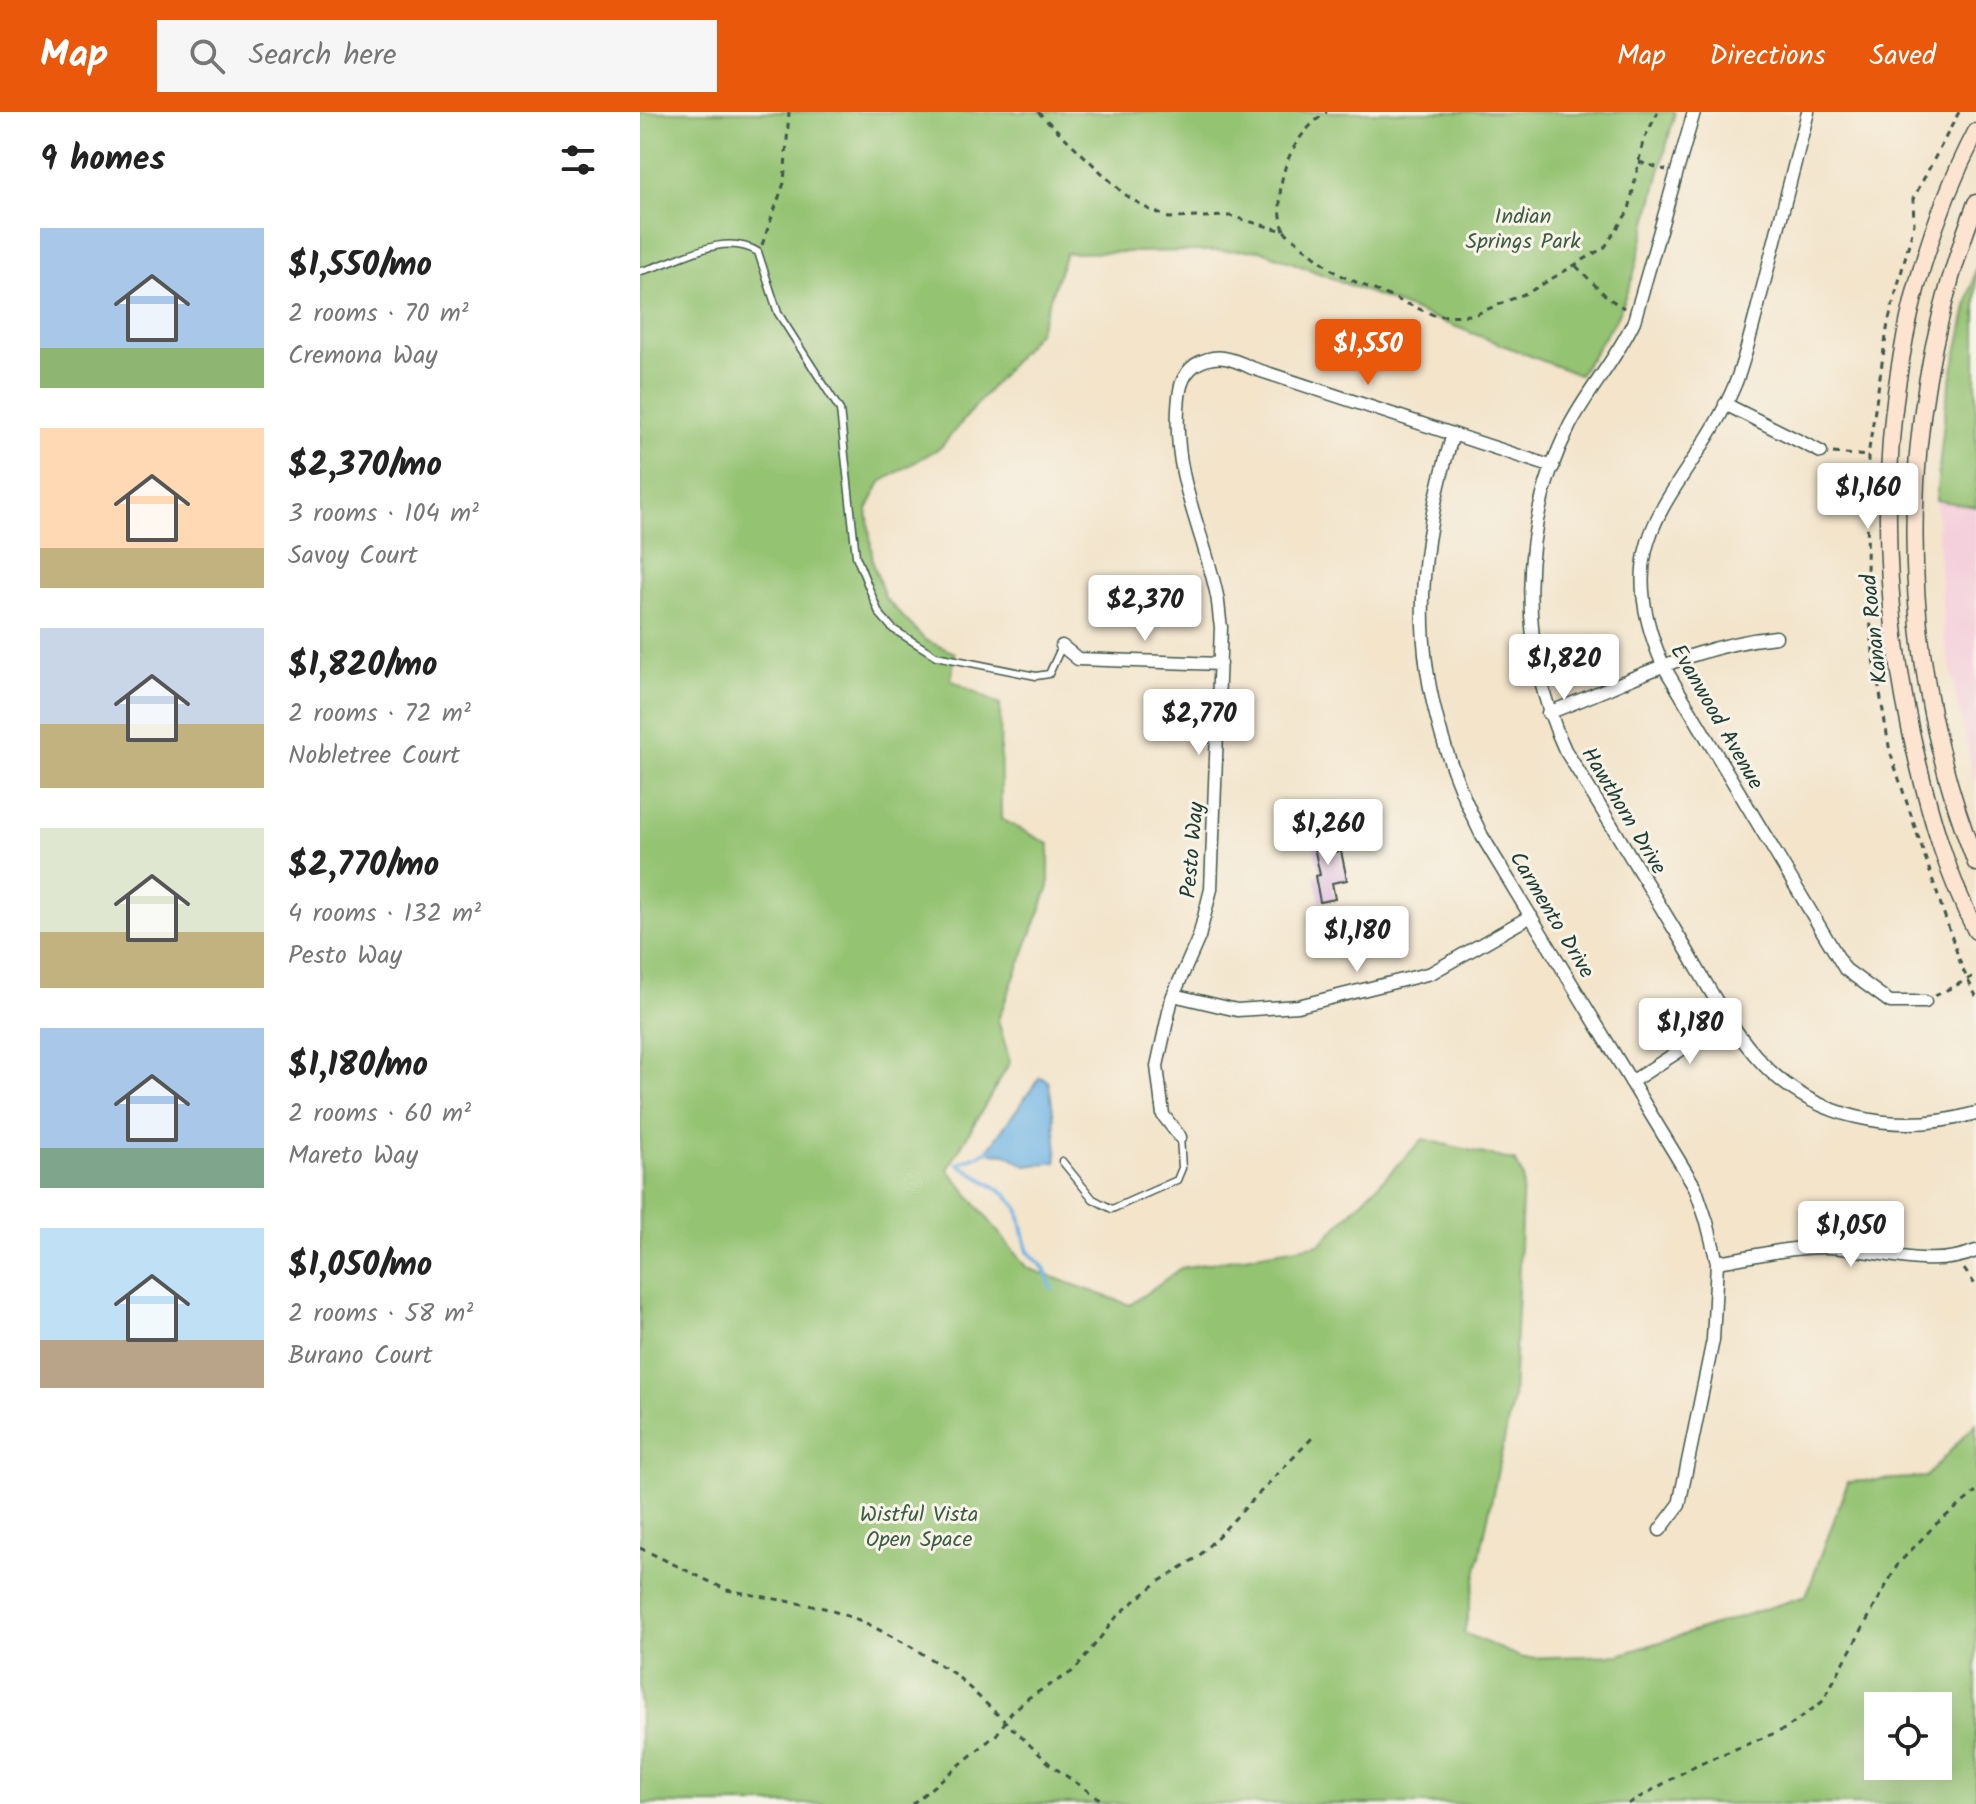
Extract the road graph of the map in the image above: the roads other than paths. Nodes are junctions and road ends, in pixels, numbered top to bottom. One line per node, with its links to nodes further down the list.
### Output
1 (1694, 112): 9 (street, Hawthorn Drive)
2 (1808, 112): 6 (street, Evanwood Avenue)
3 (1974, 140): 17 (main road, Kanan Road)
4 (1976, 203): 15 (main road, Kanan Road)
5 (640, 271): 11 (lane)
6 (1725, 404): 8 (street); 13 (street, Evanwood Avenue)
7 (1453, 434): 9 (street); 12 (street, Pesto Way); 16 (street, Carmento Drive)
8 (1821, 452)
9 (1553, 467): 14 (street, Hawthorn Drive)
10 (1776, 637): 13 (street)
11 (1062, 646): 12 (street)
12 (1220, 664): 18 (street, Pesto Way)
13 (1663, 665): 14 (street); 19 (street, Evanwood Avenue)
14 (1548, 713): 20 (street, Hawthorn Drive)
15 (1976, 863)
16 (1531, 916): 18 (street); 21 (street, Carmento Drive)
17 (1976, 931)
18 (1173, 995): 23 (street, Pesto Way)
19 (1925, 1002)
20 (1729, 1019): 21 (street); 22 (street, Hawthorn Drive)
21 (1631, 1082): 26 (street, Carmento Drive)
22 (1976, 1113)
23 (1180, 1137): 24 (lane)
24 (1062, 1161)
25 (1976, 1251): 26 (street)
26 (1717, 1262): 27 (street, Carmento Drive)
27 (1660, 1530)

